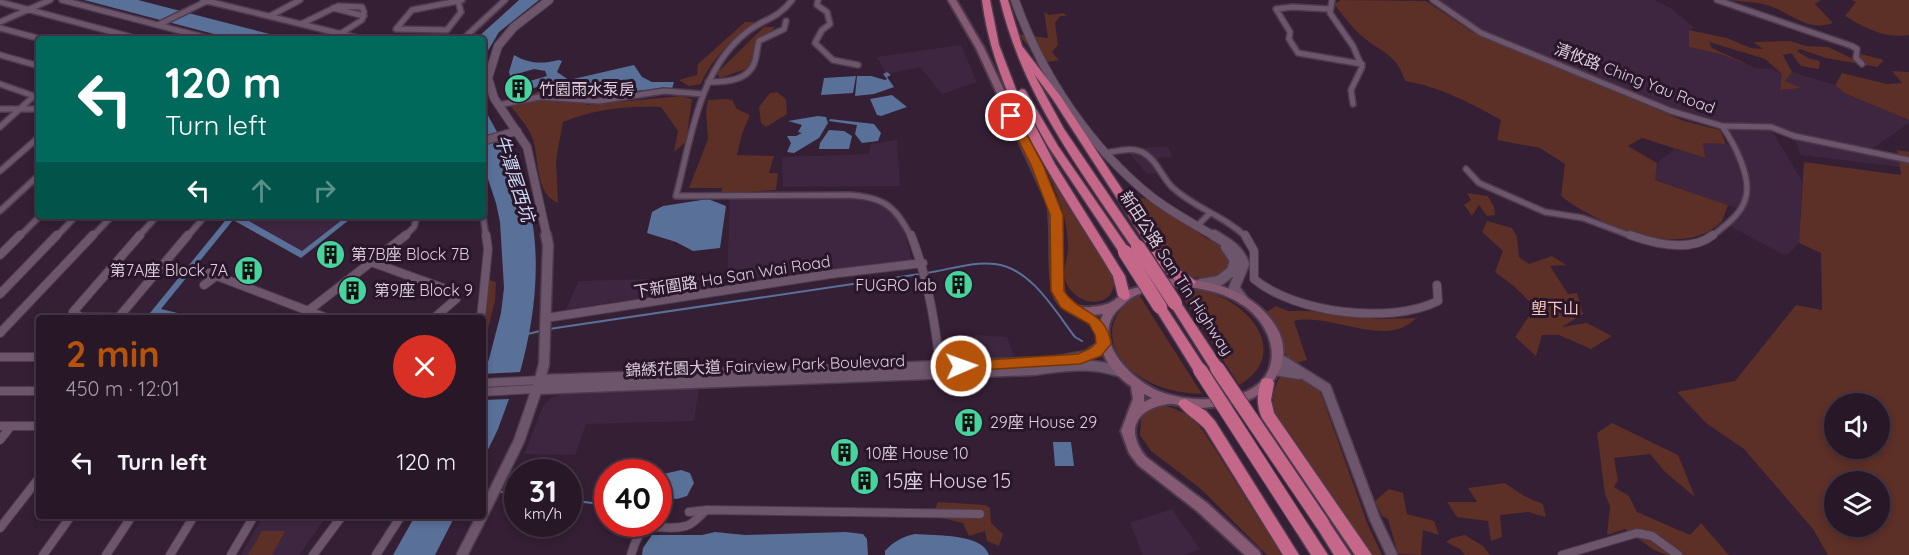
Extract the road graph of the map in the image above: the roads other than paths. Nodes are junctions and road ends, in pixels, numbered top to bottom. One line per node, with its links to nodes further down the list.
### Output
1 (50, 0): 21 (street)
2 (62, 0): 27 (street)
3 (206, 0): 22 (street); 27 (street)
4 (300, 0): 22 (street)
5 (459, 0): 29 (street); 29 (street)
6 (505, 0): 35 (street)
7 (549, 0): 47 (street)
8 (792, 0): 43 (street)
9 (818, 0): 42 (street)
10 (952, 0): 83 (main road)
11 (986, 0): 79 (highway)
12 (992, 0): 133 (highway, 新田公路 San Tin Highway, bridge)
13 (1004, 0): 37 (highway, 新田公路 San Tin Highway)
14 (1015, 0): 56 (street)
15 (1332, 0): 20 (street)
16 (1433, 0): 51 (street, 清攸路 Ching Yau Road)
17 (1717, 0): 40 (street)
18 (0, 2): 21 (street)
19 (330, 8): 23 (street); 23 (street); 26 (street)
20 (1329, 9): 39 (street); 39 (street)
21 (28, 10): 25 (street); 31 (street)
22 (270, 16): 26 (street)
23 (364, 16): 30 (street)
24 (786, 21): 43 (street)
25 (0, 22)
26 (301, 24): 30 (street)
27 (158, 25): 32 (street)
28 (0, 28): 36 (street)
29 (409, 31): 34 (street)
30 (340, 33): 33 (street)
31 (127, 36)
32 (200, 36)
33 (351, 36)
34 (404, 36)
35 (466, 36)
36 (36, 38)
37 (1019, 48): 75 (highway); 134 (highway, 新田公路 San Tin Highway, bridge)
38 (0, 55): 41 (street)
39 (1362, 64): 46 (street)
40 (1862, 64)
41 (36, 65)
42 (858, 65)
43 (708, 82): 45 (street)
44 (0, 84): 49 (street)
45 (703, 94): 47 (street); 74 (street)
46 (1353, 104)
47 (498, 105): 53 (street)
48 (0, 109): 49 (street)
49 (21, 110): 50 (street); 52 (street)
50 (36, 110)
51 (1722, 126): 57 (street, 清攸路 Ching Yau Road); 58 (street)
52 (0, 127)
53 (517, 131): 55 (street); 89 (street)
54 (36, 140): 59 (street)
55 (486, 140)
56 (1105, 153): 62 (street); 70 (street)
57 (1909, 160)
58 (1466, 169)
59 (0, 171)
60 (36, 178): 61 (street)
61 (0, 211)
62 (1210, 213): 70 (street); 77 (street)
63 (37, 219): 72 (street)
64 (73, 219): 78 (street)
65 (109, 219): 90 (street)
66 (154, 219): 84 (street)
67 (202, 219): 85 (street)
68 (416, 219): 73 (street)
69 (483, 219): 88 (street)
70 (1197, 226): 71 (street)
71 (1210, 234): 75 (street); 80 (street)
72 (0, 255)
73 (370, 262): 82 (street); 87 (street)
74 (923, 266): 89 (street, 下新圍路 Ha San Wai Road); 94 (street)
75 (1196, 283): 79 (main road); 80 (main road)
76 (204, 285): 82 (street)
77 (1437, 285)
78 (0, 294)
79 (1124, 296): 81 (main road)
80 (1243, 300): 95 (main road)
81 (1111, 309): 83 (main road); 91 (main road)
82 (308, 311): 86 (street)
83 (1080, 312): 91 (main road)
84 (78, 315)
85 (121, 315)
86 (319, 315)
87 (437, 315)
88 (481, 315)
89 (546, 318): 98 (street)
90 (0, 333)
91 (1103, 339): 94 (street, 錦綉花園大道 Fairview Park Boulevard); 96 (main road)
92 (0, 357): 93 (street)
93 (36, 357)
94 (940, 370): 96 (street, 錦綉花園大道 Fairview Park Boulevard); 98 (street, 錦綉花園大道 Fairview Park Boulevard)
95 (1273, 370): 104 (main road); 135 (highway); 136 (street)
96 (1118, 371): 99 (main road)
97 (486, 383): 98 (street, 錦綉花園大道 Fairview Park Boulevard)
98 (539, 385): 102 (street, 錦綉花園大道 Fairview Park Boulevard); 111 (street)
99 (1137, 386): 103 (main road); 105 (main road)
100 (0, 391): 101 (street)
101 (36, 391)
102 (486, 392)
103 (1168, 400): 104 (main road); 105 (main road)
104 (1185, 404): 132 (highway)
105 (1135, 414): 131 (main road)
106 (0, 426): 107 (street)
107 (11, 426): 108 (street); 109 (street)
108 (36, 426)
109 (0, 440)
110 (36, 482): 122 (street)
111 (486, 509)
112 (707, 510): 113 (street); 114 (street); 130 (street)
113 (689, 512)
114 (980, 514)
115 (69, 519): 123 (street)
116 (130, 519): 124 (street)
117 (192, 519): 125 (street)
118 (252, 519): 126 (street)
119 (340, 519): 127 (street)
120 (399, 519): 128 (street)
121 (481, 519): 129 (street)
122 (0, 528)
123 (42, 555)
124 (106, 555)
125 (170, 555)
126 (231, 555)
127 (313, 555)
128 (376, 555)
129 (462, 555)
130 (631, 555)
131 (1254, 555)
132 (1291, 555)
133 (1320, 555)
134 (1343, 555)
135 (1364, 555)
136 (1392, 555)
137 (1562, 555): 138 (street)
138 (1678, 555)

